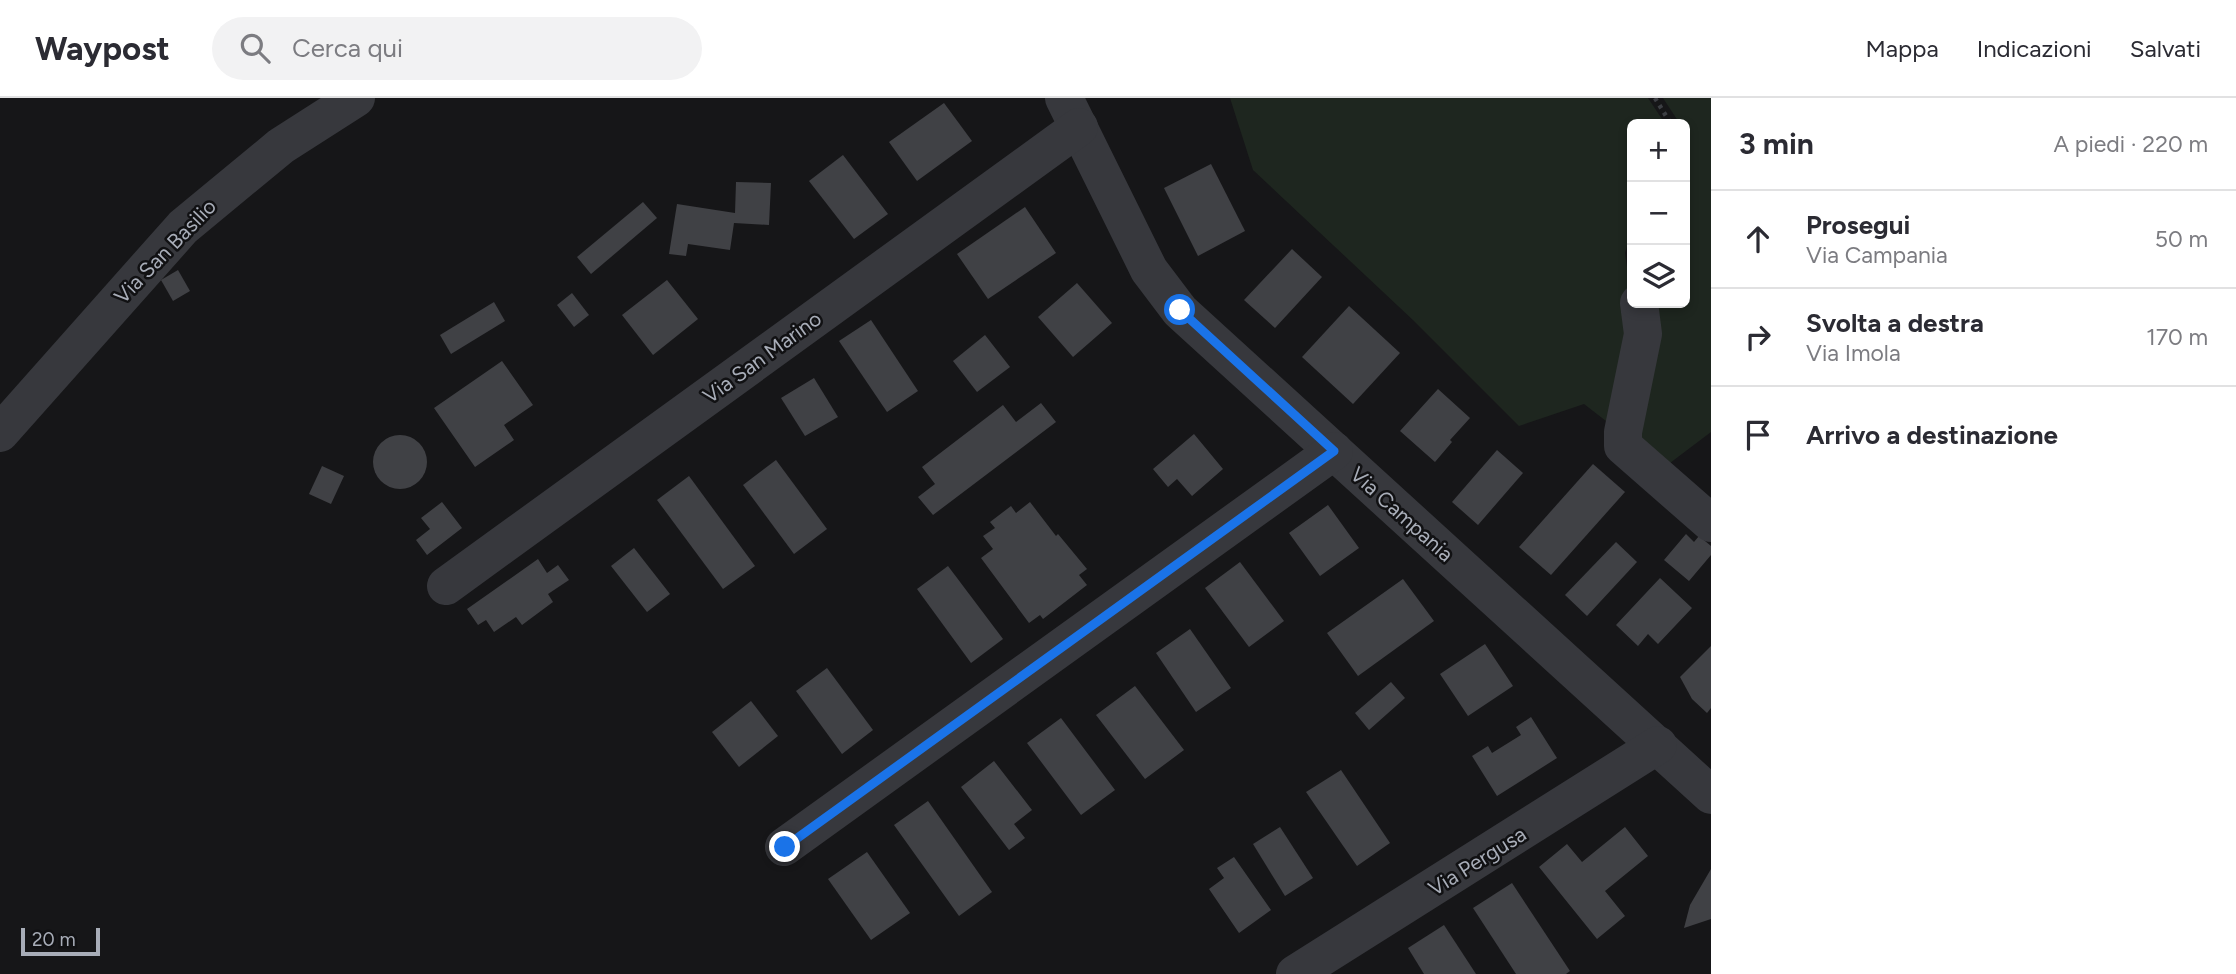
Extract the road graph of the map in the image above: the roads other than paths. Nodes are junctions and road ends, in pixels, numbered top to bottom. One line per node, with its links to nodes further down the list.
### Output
1 (356, 98): 4 (street, Via San Basilio)
2 (1072, 112): 5 (street, Via Campania); 7 (street, Via San Marino)
3 (1640, 308): 6 (street)
4 (0, 433)
5 (1334, 451): 8 (street, Via Campania); 10 (street)
6 (1711, 523)
7 (446, 586)
8 (1658, 746): 9 (street, Via Campania); 11 (street, Via Pergusa)
9 (1711, 795)
10 (785, 847)
11 (1295, 974)

